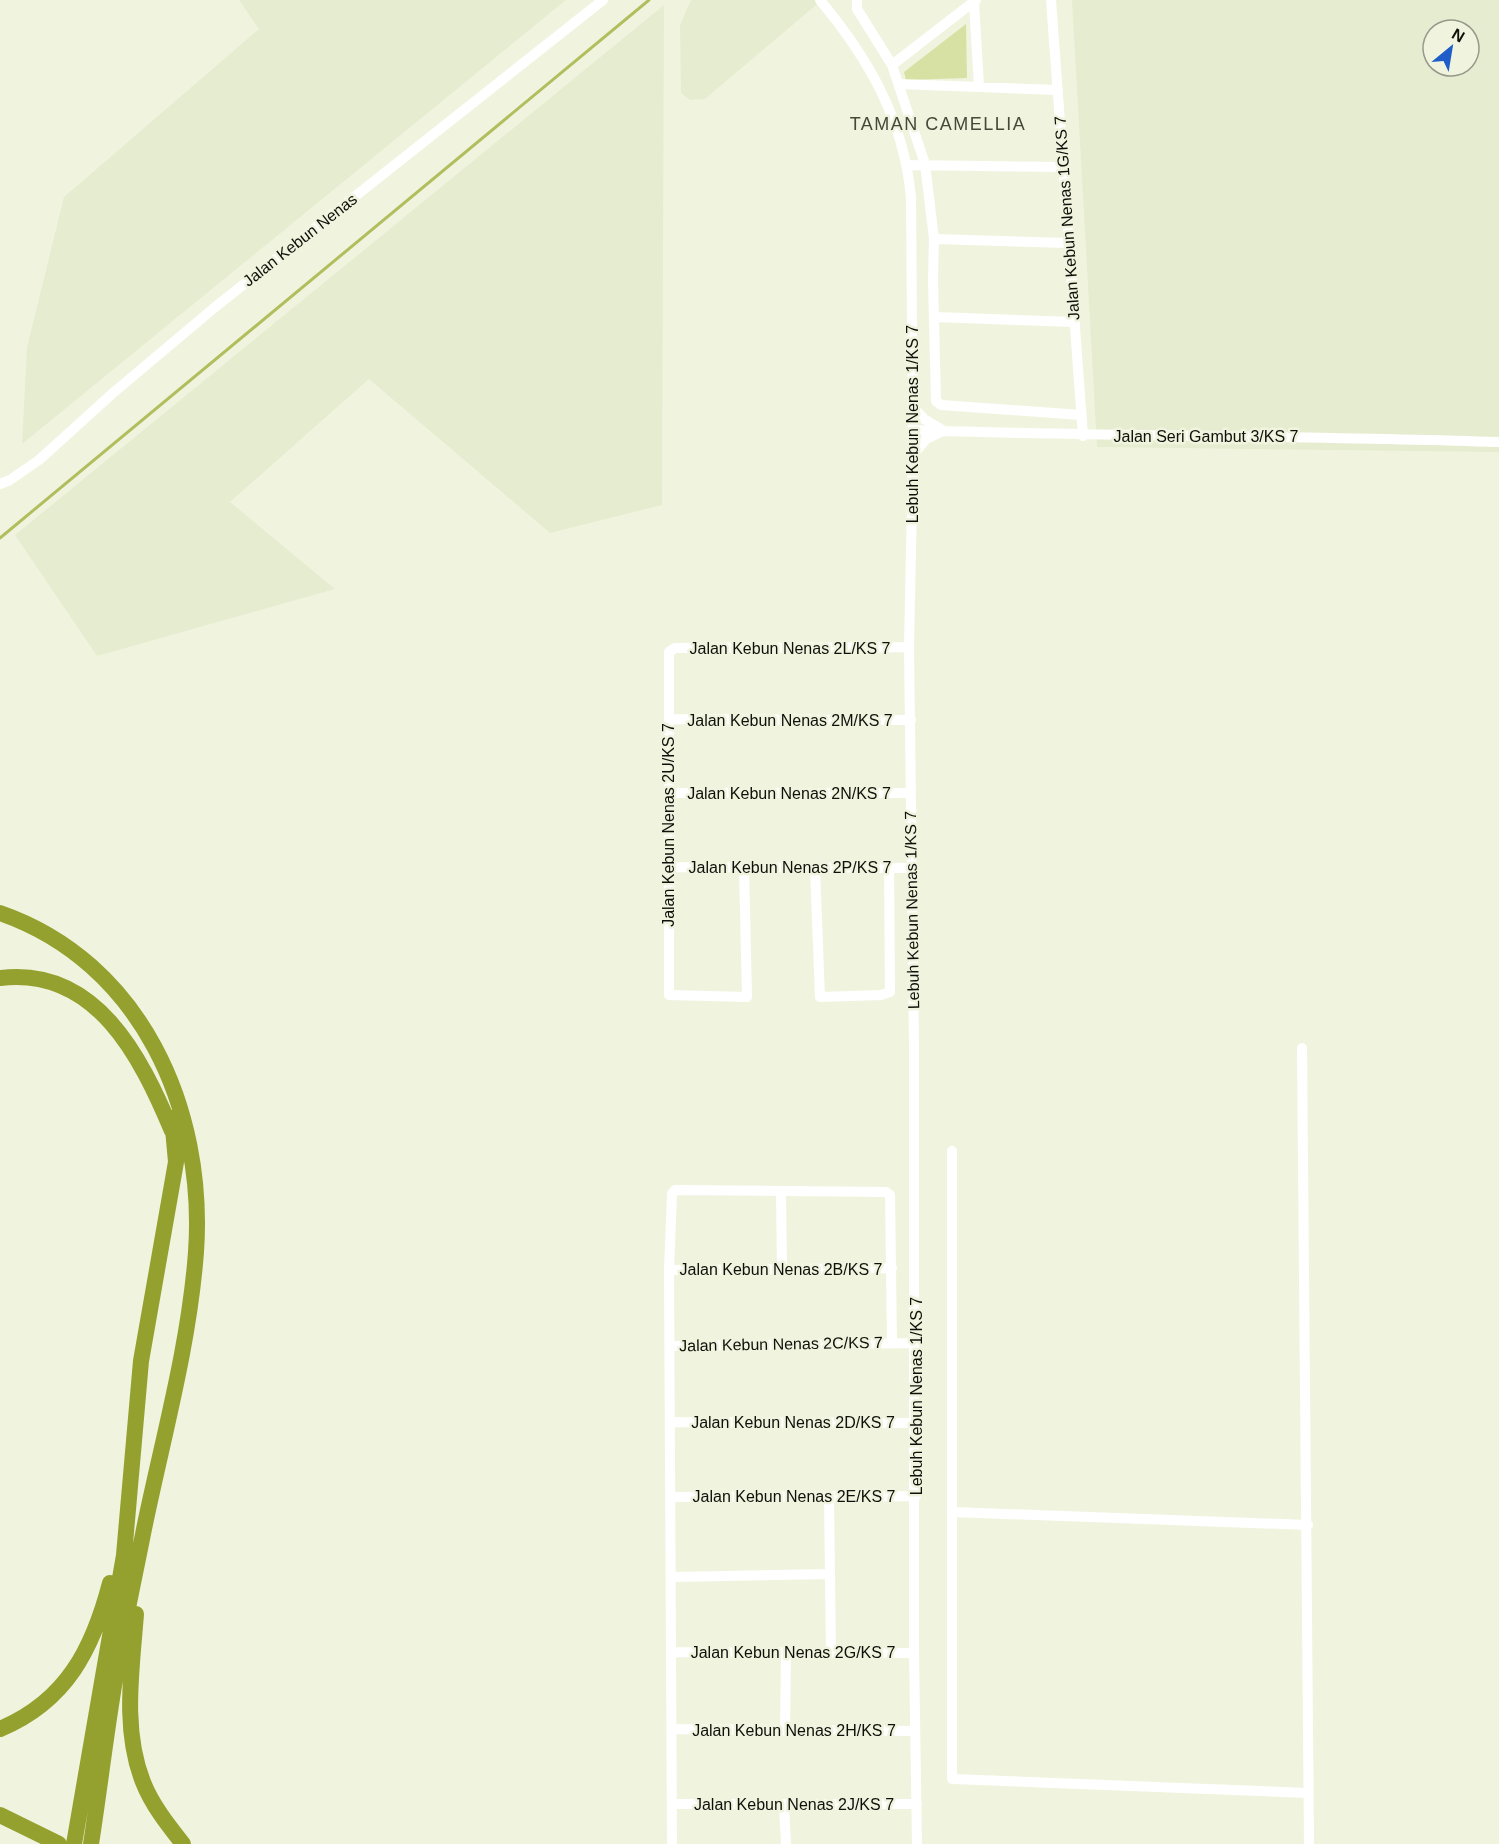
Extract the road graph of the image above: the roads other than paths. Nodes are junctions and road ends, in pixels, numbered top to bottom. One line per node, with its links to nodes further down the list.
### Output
1 (603, 0): 24 (street, Jalan Kebun Nenas)
2 (820, 0): 11 (street, Lebuh Kebun Nenas 1/KS 7)
3 (857, 0): 6 (street)
4 (1051, 0): 9 (street, Jalan Kebun Nenas 1G/KS 7)
5 (975, 1): 6 (street); 8 (street)
6 (892, 65): 7 (street)
7 (899, 84): 8 (street); 10 (street)
8 (979, 87): 9 (street)
9 (1058, 90): 12 (street, Jalan Kebun Nenas 1G/KS 7)
10 (925, 164): 11 (street); 12 (street); 13 (street)
11 (908, 165): 17 (street, Lebuh Kebun Nenas 1/KS 7)
12 (1063, 167): 14 (street, Jalan Kebun Nenas 1G/KS 7)
13 (934, 239): 14 (street); 15 (street)
14 (1068, 243): 16 (street, Jalan Kebun Nenas 1G/KS 7)
15 (934, 317): 16 (street); 18 (street)
16 (1074, 322): 18 (street, Jalan Kebun Nenas 1G/KS 7)
17 (913, 407): 19 (street, Lebuh Kebun Nenas 1/KS 7); 20 (street)
18 (1081, 415): 21 (street, Jalan Kebun Nenas 1G/KS 7)
19 (913, 430): 20 (street, Jalan Seri Gambut 3/KS 7); 23 (street, Lebuh Kebun Nenas 1/KS 7)
20 (944, 431): 21 (street, Jalan Seri Gambut 3/KS 7); 23 (street)
21 (1083, 436): 22 (street, Jalan Seri Gambut 3/KS 7)
22 (1499, 442)
23 (913, 455): 25 (street, Lebuh Kebun Nenas 1/KS 7)
24 (0, 484)
25 (909, 647): 26 (street, Jalan Kebun Nenas 2L/KS 7); 28 (street, Lebuh Kebun Nenas 1/KS 7)
26 (671, 650): 27 (street, Jalan Kebun Nenas 2U/KS 7)
27 (669, 719): 28 (street, Jalan Kebun Nenas 2M/KS 7); 29 (street, Jalan Kebun Nenas 2U/KS 7)
28 (911, 720): 30 (street, Lebuh Kebun Nenas 1/KS 7)
29 (668, 793): 30 (street, Jalan Kebun Nenas 2N/KS 7); 31 (street, Jalan Kebun Nenas 2U/KS 7)
30 (911, 793): 35 (street, Lebuh Kebun Nenas 1/KS 7)
31 (668, 867): 32 (street, Jalan Kebun Nenas 2P/KS 7); 32 (street, Jalan Kebun Nenas 2U/KS 7)
32 (744, 867): 33 (street, Jalan Kebun Nenas 2P/KS 7)
33 (815, 868): 34 (street, Jalan Kebun Nenas 2P/KS 7); 34 (street)
34 (890, 868): 35 (street, Jalan Kebun Nenas 2P/KS 7)
35 (912, 868): 47 (street, Lebuh Kebun Nenas 1/KS 7)
36 (0, 913): 57 (highway)
37 (0, 978): 40 (highway)
38 (122, 1012): 40 (highway)
39 (1302, 1048): 56 (street)
40 (175, 1137): 54 (highway)
41 (952, 1151): 55 (street)
42 (781, 1191): 43 (street); 44 (street); 45 (street)
43 (892, 1268): 44 (street, Jalan Kebun Nenas 2B/KS 7); 46 (street)
44 (782, 1269): 45 (street, Jalan Kebun Nenas 2B/KS 7)
45 (669, 1270): 48 (street)
46 (892, 1343): 47 (street, Jalan Kebun Nenas 2C/KS 7); 48 (street, Jalan Kebun Nenas 2C/KS 7)
47 (916, 1343): 50 (street, Lebuh Kebun Nenas 1/KS 7)
48 (670, 1346): 49 (street)
49 (671, 1422): 50 (street, Jalan Kebun Nenas 2D/KS 7); 52 (street)
50 (916, 1423): 51 (street, Lebuh Kebun Nenas 1/KS 7)
51 (916, 1496): 53 (street, Jalan Kebun Nenas 2E/KS 7); 63 (street, Lebuh Kebun Nenas 1/KS 7)
52 (672, 1497): 53 (street, Jalan Kebun Nenas 2E/KS 7); 59 (street)
53 (829, 1497): 58 (street)
54 (129, 1508): 64 (highway); 65 (highway)
55 (952, 1512): 56 (street); 69 (street)
56 (1308, 1525): 69 (street)
57 (141, 1547): 64 (highway); 77 (highway)
58 (830, 1574): 59 (street); 62 (street)
59 (672, 1578): 60 (street)
60 (672, 1652): 61 (street, Jalan Kebun Nenas 2G/KS 7); 66 (street)
61 (786, 1652): 62 (street, Jalan Kebun Nenas 2G/KS 7); 67 (street)
62 (831, 1653): 63 (street, Jalan Kebun Nenas 2G/KS 7)
63 (914, 1653): 68 (street, Lebuh Kebun Nenas 1/KS 7)
64 (105, 1710): 75 (highway); 76 (highway)
65 (0, 1729)
66 (673, 1729): 67 (street, Jalan Kebun Nenas 2H/KS 7); 70 (street)
67 (785, 1731): 68 (street, Jalan Kebun Nenas 2H/KS 7)
68 (915, 1731): 71 (street, Lebuh Kebun Nenas 1/KS 7)
69 (1307, 1794): 81 (street)
70 (672, 1804): 72 (street, Jalan Kebun Nenas 2J/KS 7); 78 (street)
71 (917, 1804): 72 (street, Jalan Kebun Nenas 2J/KS 7); 80 (street, Lebuh Kebun Nenas 1/KS 7)
72 (784, 1805): 79 (street)
73 (0, 1815): 74 (highway)
74 (59, 1844)
75 (74, 1844)
76 (91, 1844)
77 (183, 1844)
78 (672, 1844)
79 (786, 1844)
80 (917, 1844)
81 (1309, 1844)

